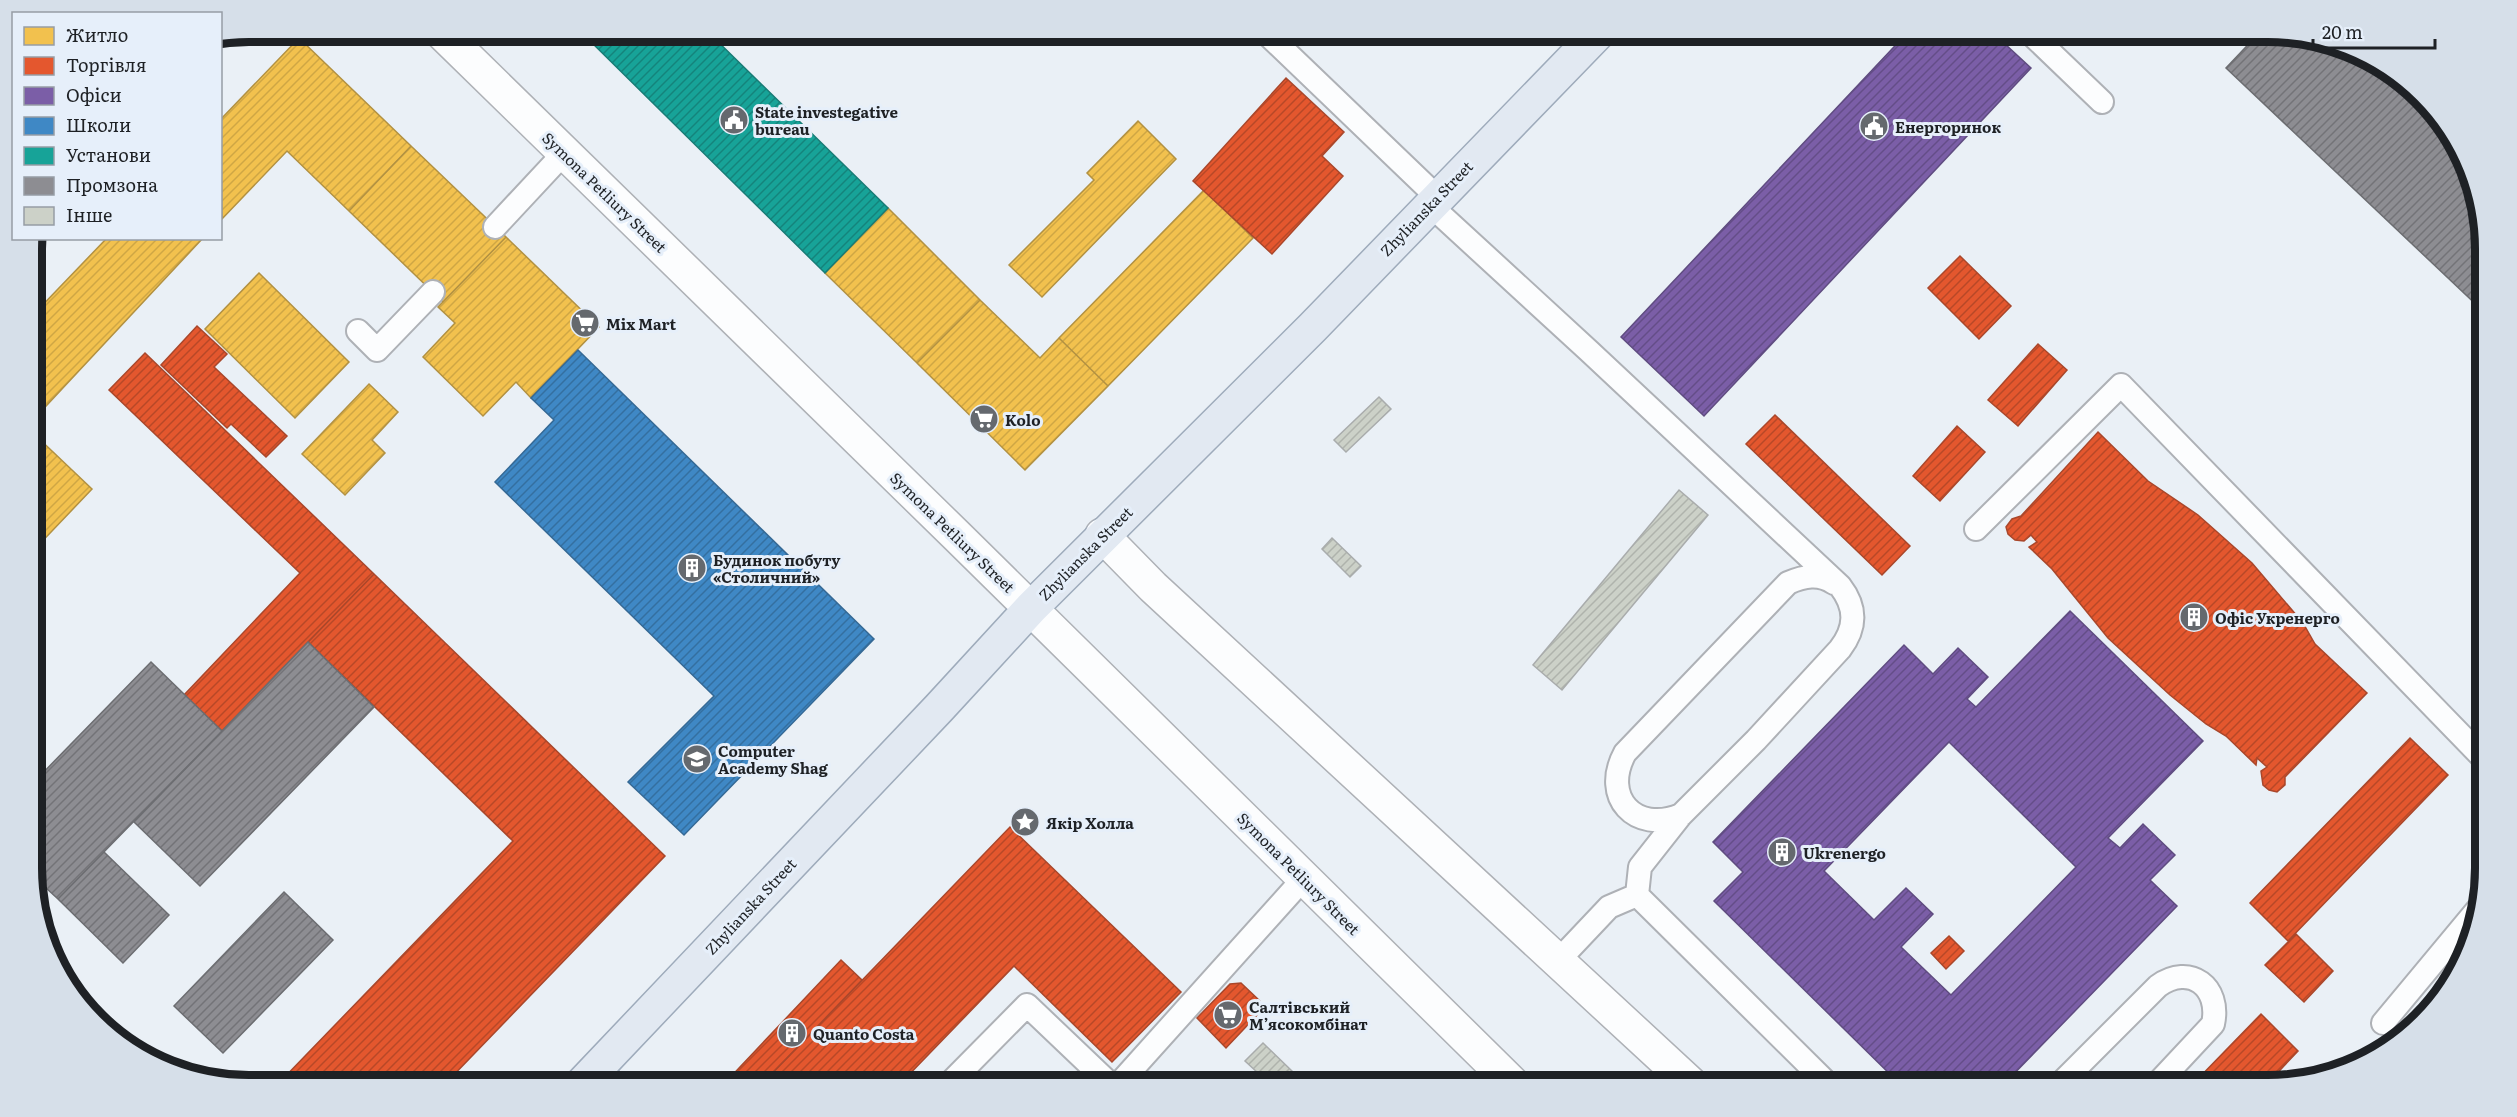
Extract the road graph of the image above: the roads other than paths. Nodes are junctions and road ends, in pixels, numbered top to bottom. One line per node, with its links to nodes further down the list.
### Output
1 (451, 42): 6 (main road, Symona Petliury Street)
2 (1275, 42): 7 (lane)
3 (1589, 42): 7 (main road, Zhylianska Street)
4 (2039, 42): 5 (lane)
5 (2102, 102)
6 (564, 153): 8 (lane); 14 (main road, Symona Petliury Street)
7 (1433, 200): 12 (main road, Zhylianska Street); 13 (lane)
8 (495, 227)
9 (433, 292): 10 (lane)
10 (358, 331)
11 (1976, 530): 15 (lane)
12 (1102, 535): 14 (main road, Zhylianska Street); 22 (main road)
13 (1840, 586): 16 (lane); 17 (lane)
14 (1030, 608): 19 (main road, Symona Petliury Street); 24 (main road, Zhylianska Street)
15 (2475, 750)
16 (1627, 808): 17 (lane); 18 (lane)
17 (1681, 815): 18 (lane)
18 (1640, 867): 20 (lane)
19 (1304, 878): 27 (lane); 28 (main road, Symona Petliury Street)
20 (1637, 895): 22 (lane); 30 (lane)
21 (2468, 920): 23 (lane)
22 (1557, 962): 29 (main road)
23 (2383, 1023)
24 (603, 1075)
25 (958, 1075): 26 (lane)
26 (1101, 1075)
27 (1127, 1075)
28 (1504, 1075)
29 (1681, 1075)
30 (1819, 1075)
31 (2069, 1075): 32 (lane)
32 (2165, 1075)

